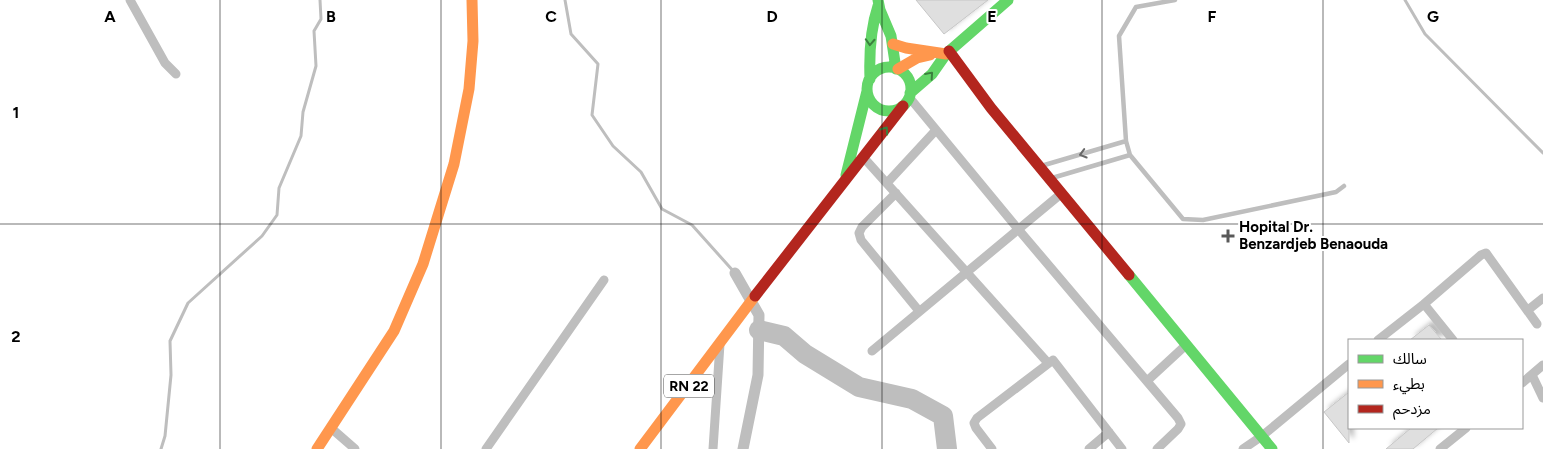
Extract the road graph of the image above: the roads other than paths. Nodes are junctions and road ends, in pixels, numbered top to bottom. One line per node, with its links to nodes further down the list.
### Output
1 (130, 0): 9 (street)
2 (472, 0): 44 (main road)
3 (1008, 0): 7 (main road)
4 (1175, 0): 14 (lane)
5 (878, 3): 6 (main road); 10 (main road, one-way to 10)
6 (893, 44): 7 (main road); 8 (main road)
7 (948, 53): 8 (main road); 12 (main road, one-way to 7); 17 (main road)
8 (897, 69): 10 (main road); 12 (main road)
9 (176, 74)
10 (870, 79): 11 (main road)
11 (868, 91): 12 (main road); 19 (main road, RN 22)
12 (907, 99): 13 (street); 16 (main road, RN 22, one-way to 12)
13 (936, 130): 20 (street); 24 (street)
14 (1126, 141): 15 (lane); 17 (lane, one-way to 17)
15 (1130, 155): 18 (lane); 21 (lane)
16 (864, 158): 19 (main road, RN 22); 20 (street)
17 (1040, 166): 18 (main road)
18 (1050, 178): 23 (main road)
19 (844, 181): 34 (main road, RN 22)
20 (887, 183): 22 (street)
21 (1344, 186)
22 (896, 193): 25 (street); 30 (street)
23 (1062, 193): 24 (street); 35 (main road)
24 (1018, 229): 25 (street); 41 (street)
25 (968, 272): 30 (street); 37 (street)
26 (604, 280): 50 (street)
27 (1543, 298): 29 (street)
28 (1424, 304): 29 (street); 32 (street); 33 (street)
29 (1528, 310): 31 (street)
30 (919, 311): 36 (street)
31 (1536, 324)
32 (1379, 339)
33 (1452, 339)
34 (720, 344): 51 (main road, RN 22); 52 (street)
35 (1186, 346): 41 (street); 47 (main road)
36 (872, 350)
37 (1048, 363): 46 (street); 53 (street)
38 (1348, 365): 47 (street)
39 (1543, 365): 40 (street)
40 (1532, 376): 42 (street); 43 (street)
41 (1147, 382): 56 (street)
42 (1523, 382)
43 (1543, 398)
44 (331, 428): 48 (main road); 49 (street)
45 (1465, 429): 59 (street)
46 (1109, 432): 54 (street); 55 (street)
47 (1262, 436): 57 (street); 58 (main road)
48 (316, 449)
49 (355, 449)
50 (486, 449)
51 (640, 449)
52 (713, 449)
53 (992, 449)
54 (1089, 449)
55 (1122, 449)
56 (1157, 449)
57 (1243, 449)
58 (1272, 449)
59 (1440, 449)

